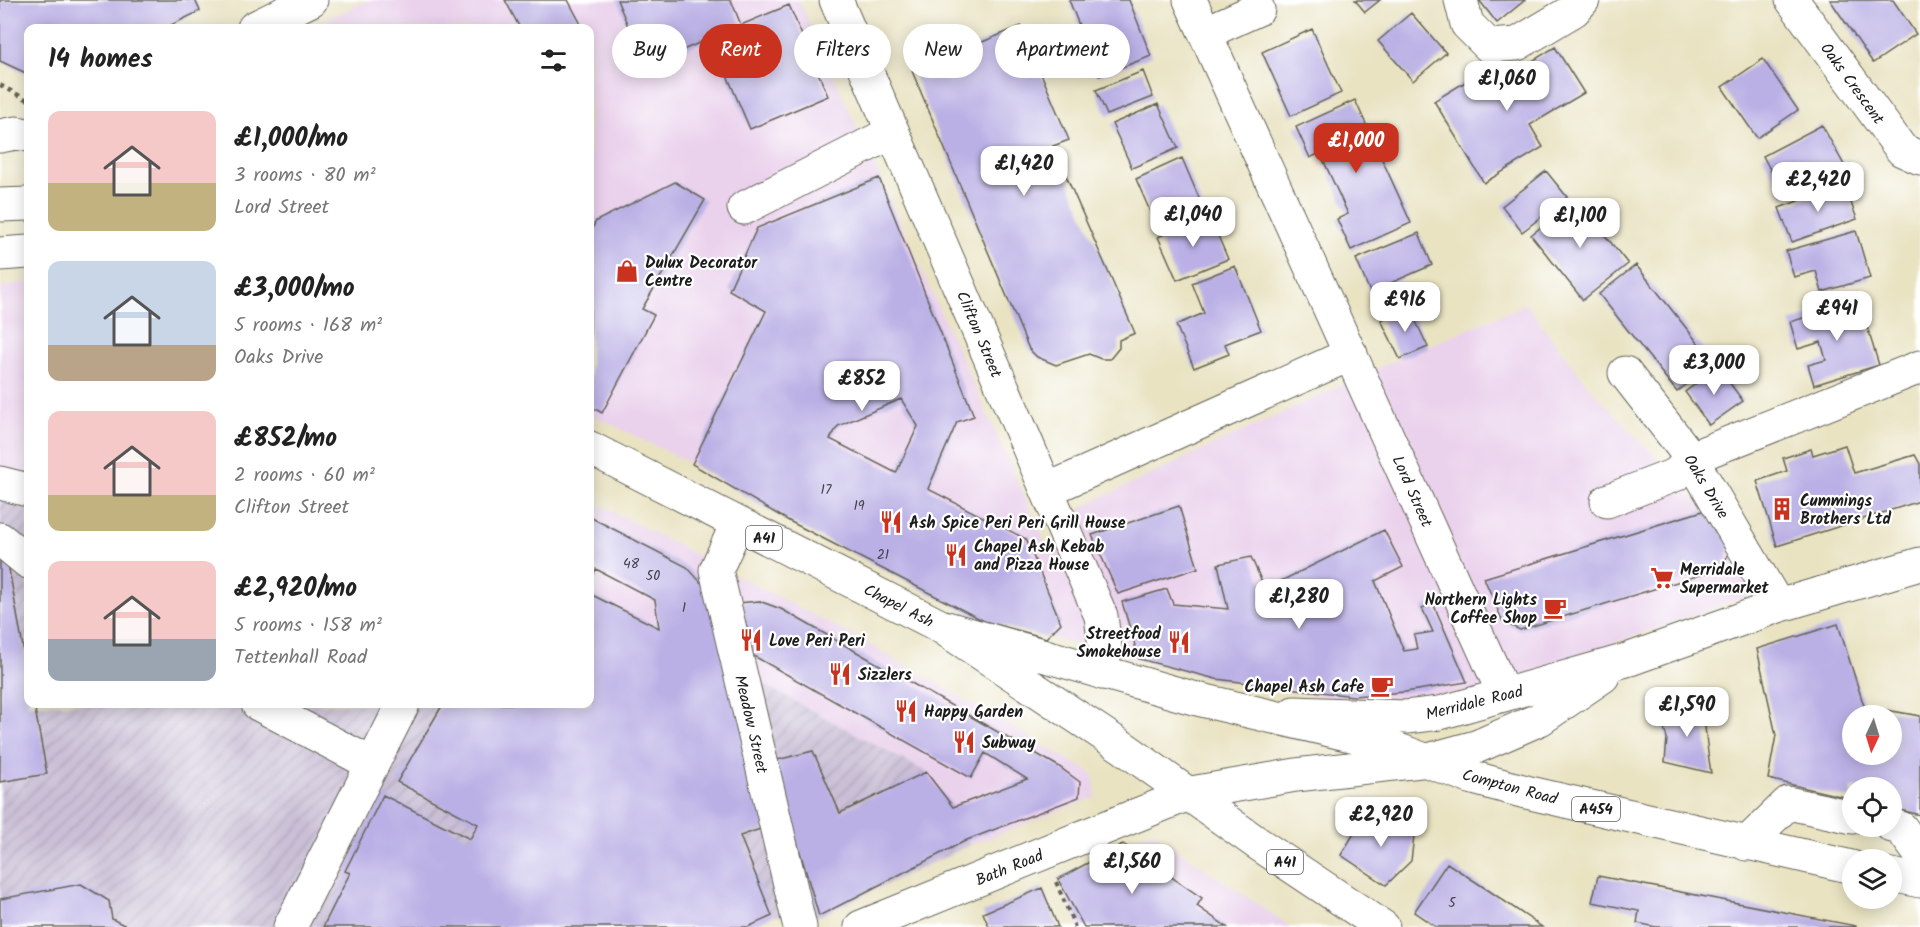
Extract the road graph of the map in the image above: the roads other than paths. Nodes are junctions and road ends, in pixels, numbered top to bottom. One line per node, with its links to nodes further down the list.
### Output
1 (311, 0): 8 (main road)
2 (836, 0): 10 (main road, Clifton Street)
3 (1190, 0): 9 (main road)
4 (1461, 0): 5 (main road)
5 (1583, 0)
6 (1792, 0): 11 (main road, Oaks Crescent)
7 (1258, 9): 9 (main road)
8 (255, 18)
9 (1205, 33): 17 (main road, Lord Street)
10 (893, 132): 14 (main road); 24 (main road, Clifton Street)
11 (1920, 158)
12 (24, 204): 13 (main road)
13 (0, 205)
14 (744, 208)
15 (24, 252): 16 (main road)
16 (0, 254)
17 (1351, 354): 24 (main road); 34 (main road, Lord Street)
18 (1920, 367): 21 (main road)
19 (1625, 373): 21 (main road, Oaks Drive)
20 (594, 450): 26 (main road, Chapel Ash / A41)
21 (1691, 458): 25 (main road); 30 (main road, Oaks Drive)
22 (0, 483): 23 (main road)
23 (24, 489)
24 (1047, 490): 33 (main road, Clifton Street)
25 (1607, 501)
26 (737, 524): 31 (main road, Chapel Ash / A41); 50 (main road, Meadow Street)
27 (0, 540): 28 (main road)
28 (24, 559)
29 (1920, 564): 30 (main road, Merridale Road)
30 (1778, 606): 32 (main road, Merridale Road)
31 (940, 626): 33 (main road, A454); 40 (main road, Chapel Ash / A41)
32 (1630, 658): 34 (main road, Merridale Road); 38 (main road, Merridale Road)
33 (1102, 672): 37 (main road, A454)
34 (1504, 694): 37 (main road, Merridale Road)
35 (266, 708): 39 (main road)
36 (401, 708): 39 (main road)
37 (1241, 711): 38 (main road, Compton Road / A454)
38 (1425, 761): 40 (main road, Bath Road); 43 (main road, Compton Road / A454)
39 (372, 764): 49 (main road)
40 (1191, 793): 48 (main road, A41); 51 (main road, Bath Road)
41 (1842, 815): 43 (main road)
42 (1902, 829): 44 (main road)
43 (1746, 844): 45 (main road, Compton Road / A454)
44 (1920, 854)
45 (1842, 865)
46 (1902, 877): 47 (main road)
47 (1920, 881)
48 (1367, 922)
49 (290, 927)
50 (800, 927)
51 (861, 927)

